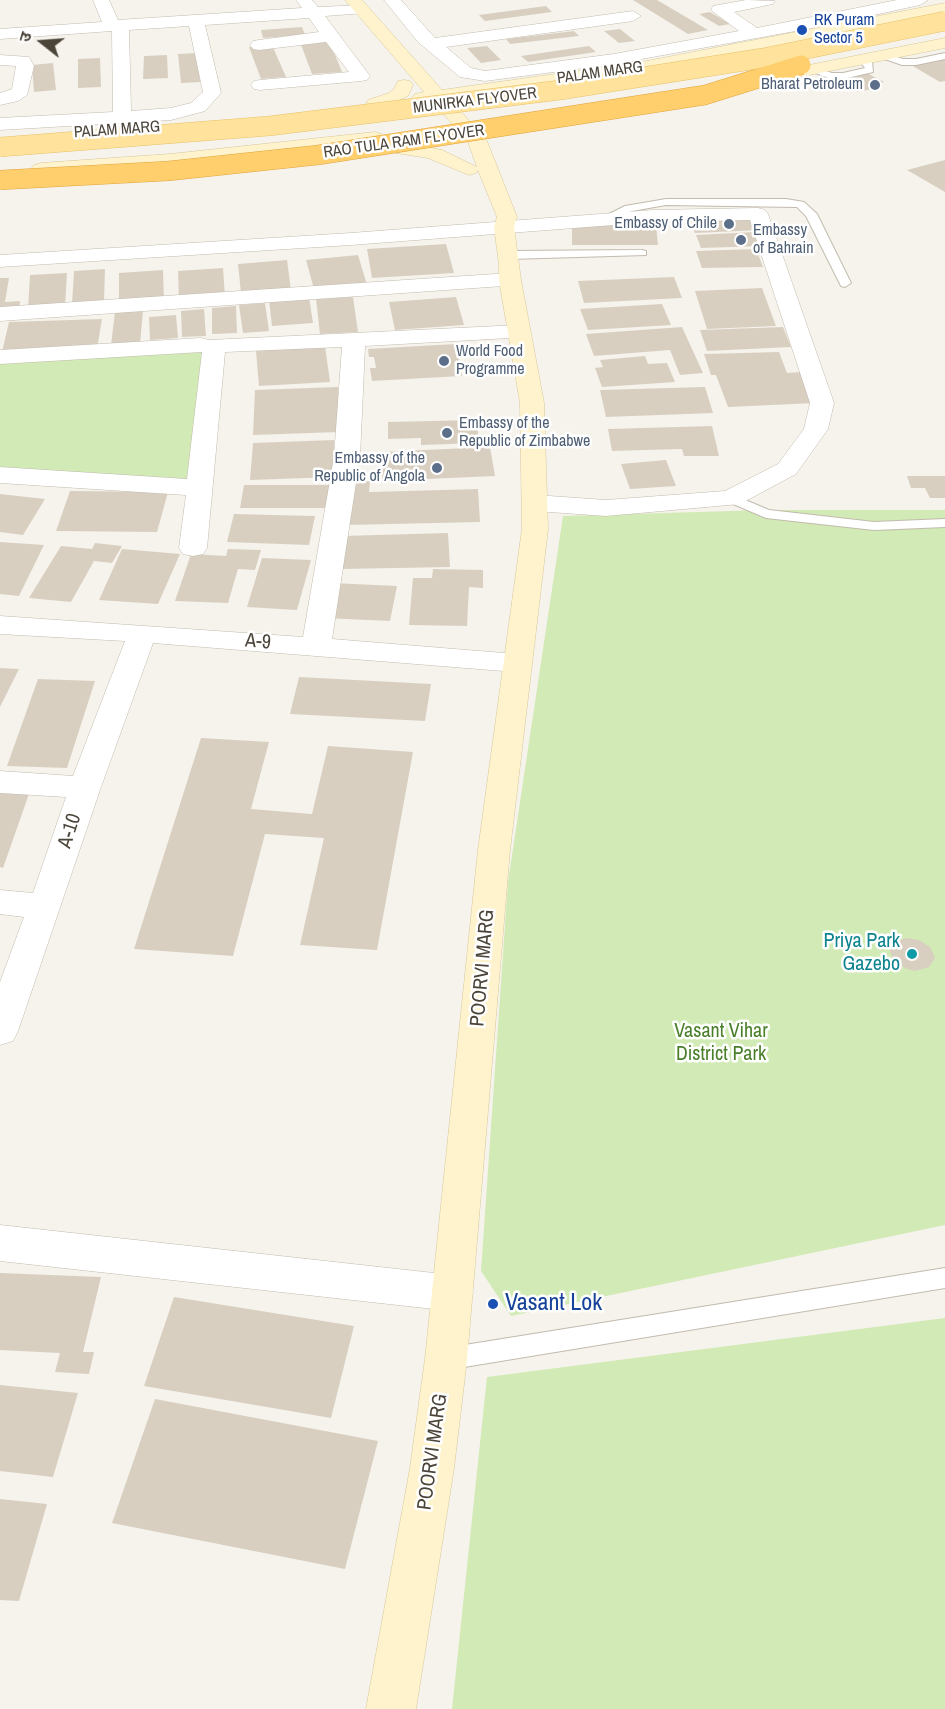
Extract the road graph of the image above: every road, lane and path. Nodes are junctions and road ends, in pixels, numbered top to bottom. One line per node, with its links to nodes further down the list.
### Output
1 (101, 0): 13 (street)
2 (920, 0): 15 (street)
3 (414, 1): 5 (street)
4 (767, 1): 15 (street)
5 (393, 2): 14 (street)
6 (615, 2): 10 (street); 14 (street)
7 (348, 5): 8 (street); 24 (main road, POORVI MARG); 27 (main road)
8 (308, 7): 11 (street); 17 (street)
9 (945, 8): 26 (main road, PALAM MARG)
10 (633, 16): 18 (street); 21 (street)
11 (196, 21): 13 (street); 31 (street)
12 (945, 21): 36 (main road, MUNIRKA FLYOVER, bridge)
13 (116, 26): 16 (street); 31 (street)
14 (418, 31): 18 (street)
15 (753, 33): 21 (street)
16 (3, 34): 22 (street)
17 (330, 36): 19 (street); 25 (street)
18 (431, 44): 21 (street)
19 (259, 45)
20 (944, 45): 23 (main road, MUNIRKA FLYOVER); 23 (main road, PALAM MARG)
21 (673, 48)
22 (3, 59): 29 (street)
23 (807, 67): 32 (main road, PALAM MARG); 38 (main road, MUNIRKA FLYOVER, bridge); 41 (highway, RAO TULA RAM FLYOVER, bridge)
24 (417, 71): 26 (main road); 28 (main road, POORVI MARG)
25 (260, 85)
26 (486, 89): 28 (main road, PALAM MARG)
27 (409, 92): 28 (main road, PALAM MARG); 30 (main road, PALAM MARG); 34 (main road)
28 (435, 96): 32 (main road, POORVI MARG)
29 (2, 99): 33 (street)
30 (280, 116): 33 (main road, PALAM MARG); 37 (main road)
31 (122, 117): 33 (street)
32 (466, 127): 34 (main road, PALAM MARG); 44 (main road, POORVI MARG)
33 (1, 128)
34 (441, 130): 35 (main road, PALAM MARG); 39 (main road)
35 (354, 141): 37 (main road, PALAM MARG); 39 (main road)
36 (0, 147)
37 (295, 147): 40 (main road, PALAM MARG)
38 (0, 158)
39 (469, 169): 44 (main road)
40 (0, 172)
41 (0, 180)
42 (603, 220): 44 (street); 46 (lane); 54 (street)
43 (642, 253): 44 (lane)
44 (508, 254): 45 (street); 47 (street); 48 (main road, POORVI MARG)
45 (0, 261)
46 (845, 283)
47 (0, 314)
48 (520, 332): 49 (street); 55 (main road, POORVI MARG)
49 (354, 339): 50 (street); 60 (street)
50 (212, 346): 51 (street); 53 (street)
51 (0, 357)
52 (0, 475): 53 (street)
53 (200, 488): 57 (street)
54 (731, 498): 55 (street); 56 (lane)
55 (536, 503): 61 (main road, POORVI MARG)
56 (945, 523)
57 (193, 548)
58 (0, 625): 59 (street, A-9)
59 (142, 633): 60 (street, A-9); 63 (street, A-10)
60 (316, 647): 61 (street, A-9)
61 (516, 663): 69 (main road, POORVI MARG)
62 (0, 782): 63 (street)
63 (85, 787): 65 (street, A-10)
64 (0, 902): 65 (street)
65 (45, 906): 66 (street, A-10)
66 (0, 1031)
67 (0, 1244): 69 (street)
68 (945, 1278): 70 (lane)
69 (452, 1293): 70 (main road, POORVI MARG)
70 (446, 1359): 71 (main road, POORVI MARG)
71 (390, 1709)

